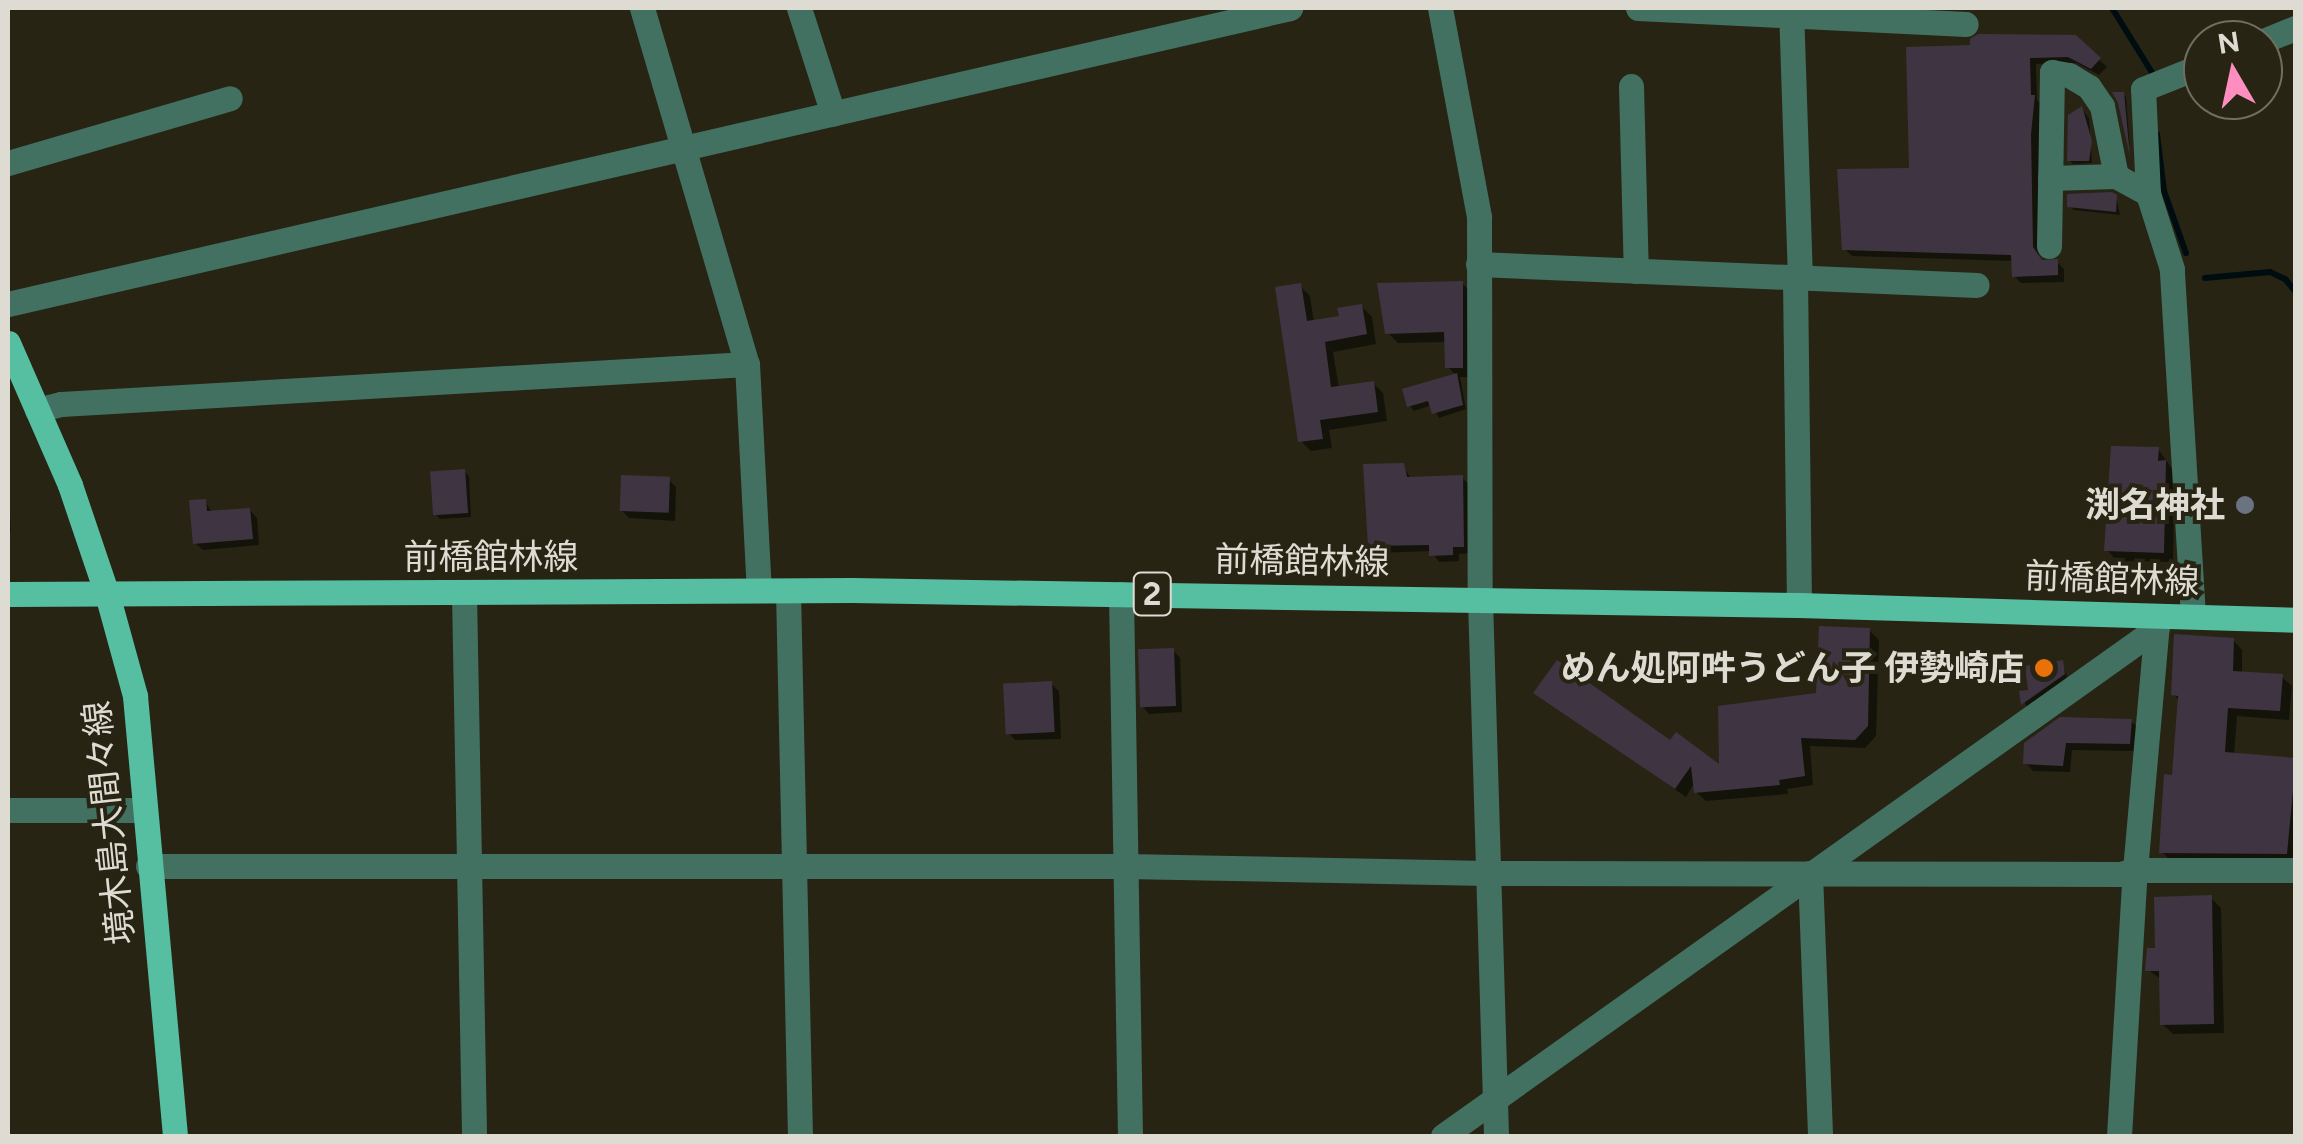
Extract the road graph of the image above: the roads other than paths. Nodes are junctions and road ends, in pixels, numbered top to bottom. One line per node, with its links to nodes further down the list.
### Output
1 (642, 8): 12 (street)
2 (799, 8): 11 (street)
3 (1290, 8): 11 (street)
4 (1440, 8): 18 (street)
5 (1638, 8): 6 (street)
6 (1791, 10): 7 (street); 20 (street)
7 (1966, 24)
8 (2183, 73): 16 (street)
9 (1631, 86): 19 (street)
10 (230, 98): 13 (street)
11 (833, 114): 12 (street)
12 (683, 150): 22 (street); 24 (street)
13 (8, 164)
14 (2116, 176): 15 (street); 15 (street); 16 (street)
15 (2050, 178): 17 (street)
16 (2148, 194): 34 (street)
17 (2048, 246)
18 (1478, 264): 19 (street); 32 (street)
19 (1636, 271): 20 (street)
20 (1797, 277): 21 (street); 33 (street)
21 (1978, 285)
22 (8, 304)
23 (8, 343): 25 (main road, 境木島大間々線)
24 (747, 364): 25 (street); 26 (street)
25 (37, 410): 30 (main road, 境木島大間々線)
26 (759, 590): 27 (main road, 前橋館林線 / 2); 28 (main road, 前橋館林線 / 2)
27 (788, 591): 31 (main road, 前橋館林線 / 2); 42 (street)
28 (464, 593): 30 (main road, 前橋館林線 / 2); 40 (street)
29 (8, 594): 30 (main road, 前橋館林線 / 2)
30 (108, 594): 38 (main road, 境木島大間々線)
31 (1121, 594): 32 (main road, 前橋館林線 / 2); 41 (street)
32 (1480, 599): 33 (main road, 前橋館林線 / 2); 45 (street)
33 (1799, 605): 36 (main road, 前橋館林線 / 2)
34 (2193, 616): 35 (main road, 前橋館林線 / 2); 36 (main road, 前橋館林線 / 2)
35 (2296, 620)
36 (2157, 622): 43 (street); 46 (street)
37 (8, 810): 38 (street)
38 (143, 810): 39 (main road, 境木島大間々線)
39 (148, 866): 40 (street); 48 (main road, 境木島大間々線)
40 (468, 866): 42 (street); 49 (street)
41 (1125, 866): 42 (street); 45 (street); 51 (street)
42 (796, 868): 50 (street)
43 (2134, 870): 44 (street); 46 (street); 55 (street)
44 (2296, 870)
45 (1487, 873): 46 (street); 47 (street)
46 (1810, 873): 47 (street); 54 (street)
47 (1496, 1100): 52 (street); 53 (street)
48 (176, 1136)
49 (474, 1136)
50 (800, 1136)
51 (1130, 1136)
52 (1442, 1136)
53 (1496, 1136)
54 (1820, 1136)
55 (2119, 1136)

